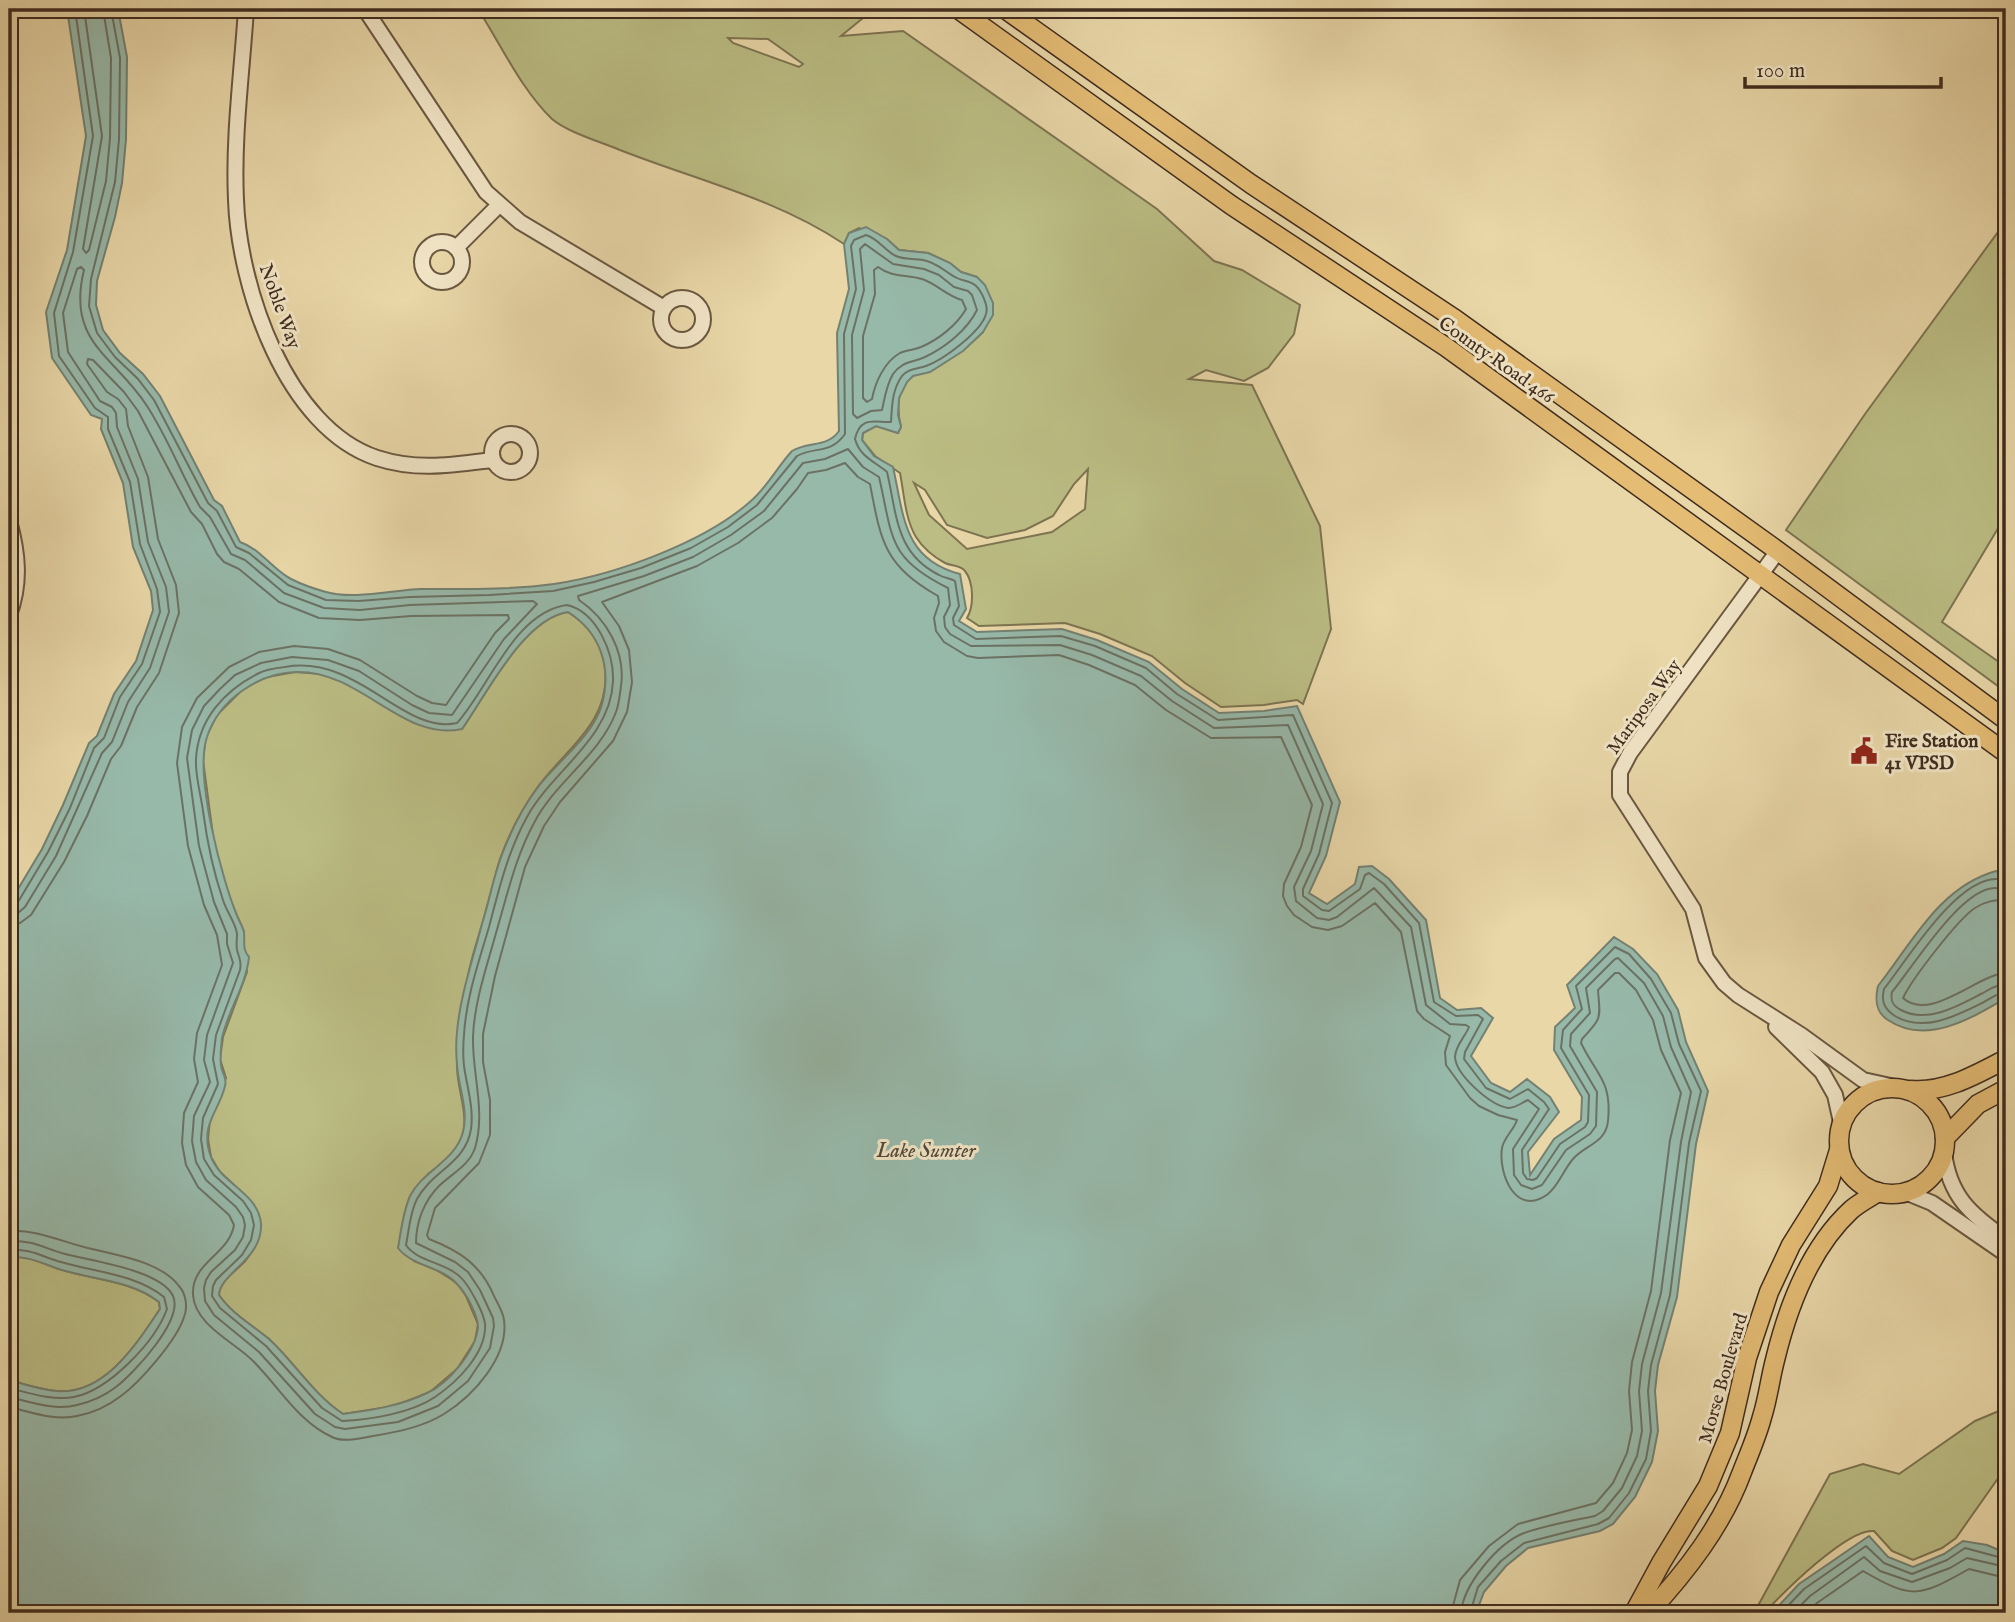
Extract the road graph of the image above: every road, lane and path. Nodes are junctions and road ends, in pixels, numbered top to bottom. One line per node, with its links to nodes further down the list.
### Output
1 (246, 9): 8 (street, Noble Way)
2 (365, 9): 5 (street)
3 (958, 9): 11 (main road, County Road 466)
4 (1005, 9): 10 (main road, County Road 466)
5 (499, 205): 6 (street); 7 (street)
6 (456, 248)
7 (664, 308)
8 (492, 460)
9 (9, 521): 12 (street)
10 (1777, 551): 11 (street, Mariposa Way); 13 (main road, County Road 466)
11 (1762, 574): 14 (main road, County Road 466); 15 (street, Mariposa Way)
12 (9, 615)
13 (2006, 720)
14 (2006, 753)
15 (1752, 1005): 17 (street, Mariposa Way); 19 (street, Mariposa Way)
16 (2006, 1059): 17 (main road)
17 (1900, 1088): 19 (main road); 20 (main road)
18 (2006, 1089): 20 (main road)
19 (1842, 1122): 21 (main road)
20 (1945, 1145): 23 (main road); 24 (street)
21 (1839, 1150): 22 (main road); 26 (main road, Morse Boulevard)
22 (1878, 1192): 23 (main road); 27 (main road)
23 (1905, 1192): 25 (street)
24 (2006, 1238)
25 (2006, 1254)
26 (1634, 1613)
27 (1648, 1613)

